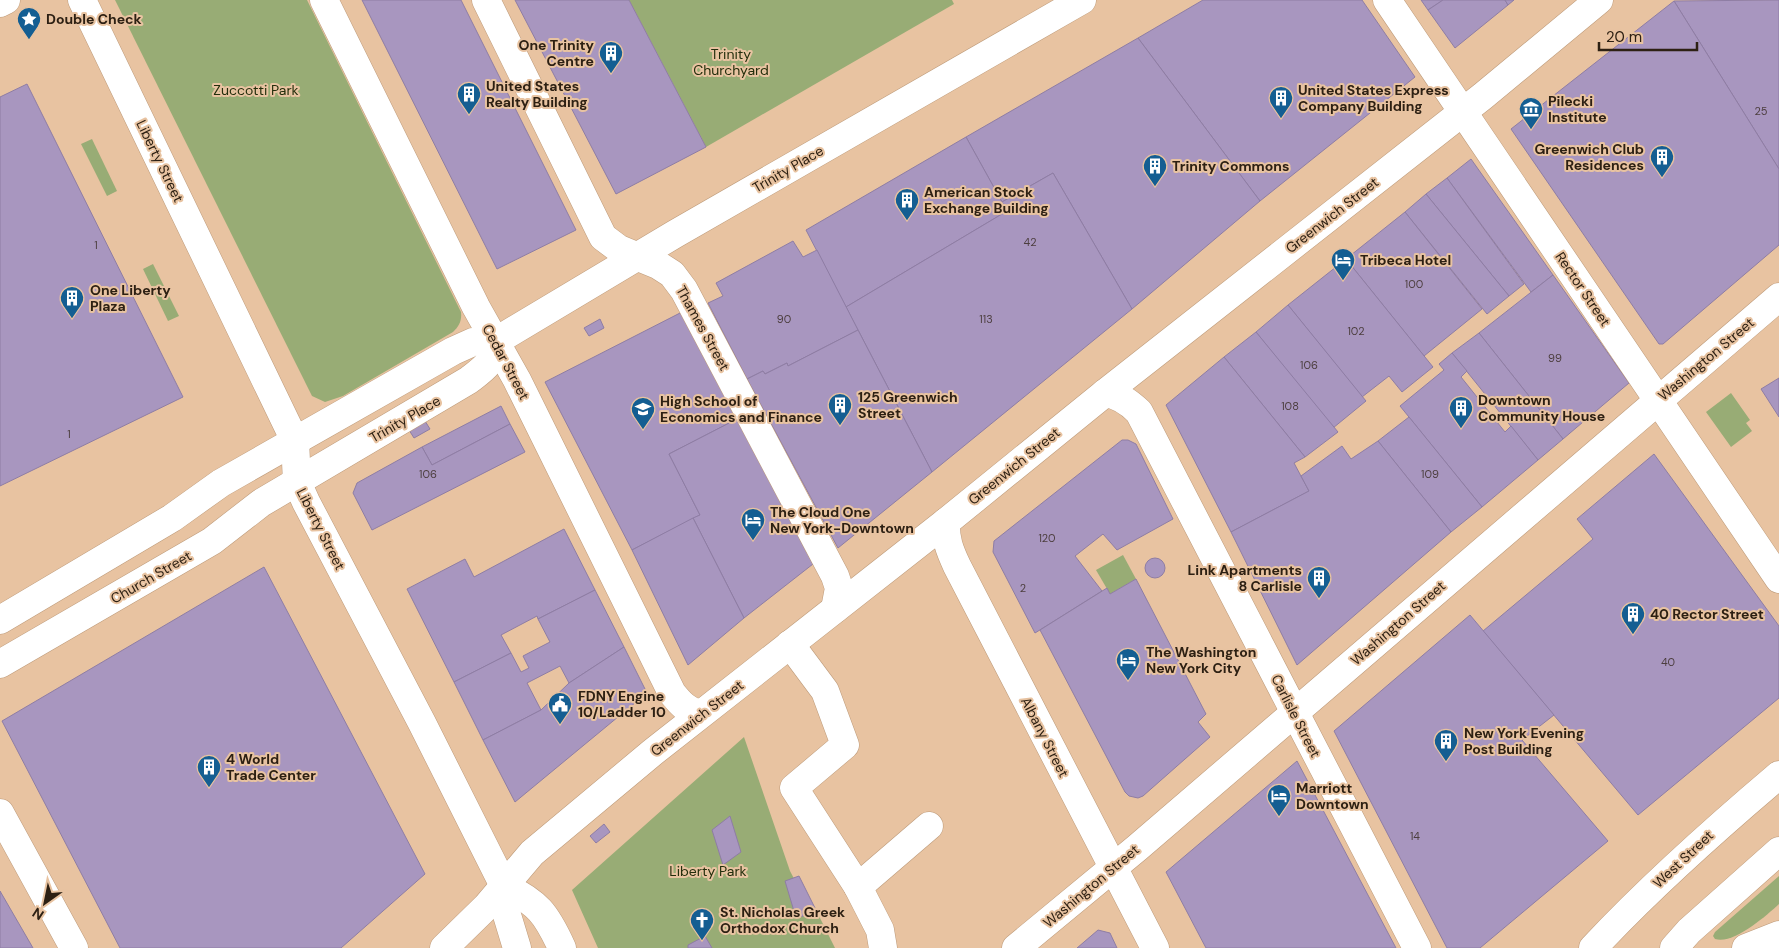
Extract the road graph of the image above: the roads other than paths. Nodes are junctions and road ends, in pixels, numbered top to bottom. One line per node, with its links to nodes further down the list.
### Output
1 (6, 0): 8 (main road)
2 (82, 0): 15 (main road, Liberty Street)
3 (324, 0): 12 (main road, Cedar Street)
4 (486, 0): 10 (main road, Thames Street)
5 (1082, 0): 10 (main road, Trinity Place)
6 (1387, 0): 9 (main road, Rector Street)
7 (1599, 0): 9 (main road, Greenwich Street)
8 (0, 3)
9 (1463, 112): 13 (main road, Greenwich Street); 14 (main road, Rector Street)
10 (638, 255): 12 (main road, Trinity Place); 19 (main road, Thames Street)
11 (1779, 297): 14 (main road, Washington Street)
12 (496, 341): 15 (main road, Trinity Place); 16 (main road, Trinity Place); 24 (main road, Cedar Street)
13 (1105, 393): 17 (main road, Greenwich Street); 23 (main road, Carlisle Street)
14 (1658, 400): 18 (main road, Rector Street); 23 (main road, Washington Street)
15 (295, 441): 16 (main road, Liberty Street); 20 (main road)
16 (297, 482): 22 (main road, Church Street); 30 (main road, Liberty Street)
17 (946, 522): 19 (main road, Greenwich Street); 29 (main road, Albany Street)
18 (1779, 579)
19 (835, 609): 21 (main road, Greenwich Street)
20 (0, 620)
21 (790, 644): 24 (main road, Greenwich Street); 31 (main road)
22 (0, 664)
23 (1294, 712): 29 (main road, Washington Street); 40 (main road, Carlisle Street)
24 (700, 714): 30 (main road, Greenwich Street)
25 (1779, 775): 41 (main road, West Street)
26 (0, 813): 33 (main road)
27 (929, 826): 31 (main road)
28 (1779, 851): 42 (main road)
29 (1113, 868): 38 (main road, Washington Street); 39 (main road, Albany Street)
30 (504, 886): 34 (main road, Greenwich Street); 35 (main road, Liberty Street); 36 (main road)
31 (858, 887): 37 (main road)
32 (1779, 936): 43 (main road); 44 (main road)
33 (74, 948)
34 (444, 948)
35 (517, 948)
36 (562, 948)
37 (883, 948)
38 (1016, 948)
39 (1155, 948)
40 (1417, 948)
41 (1593, 948)
42 (1674, 948)
43 (1746, 948)
44 (1767, 948)

